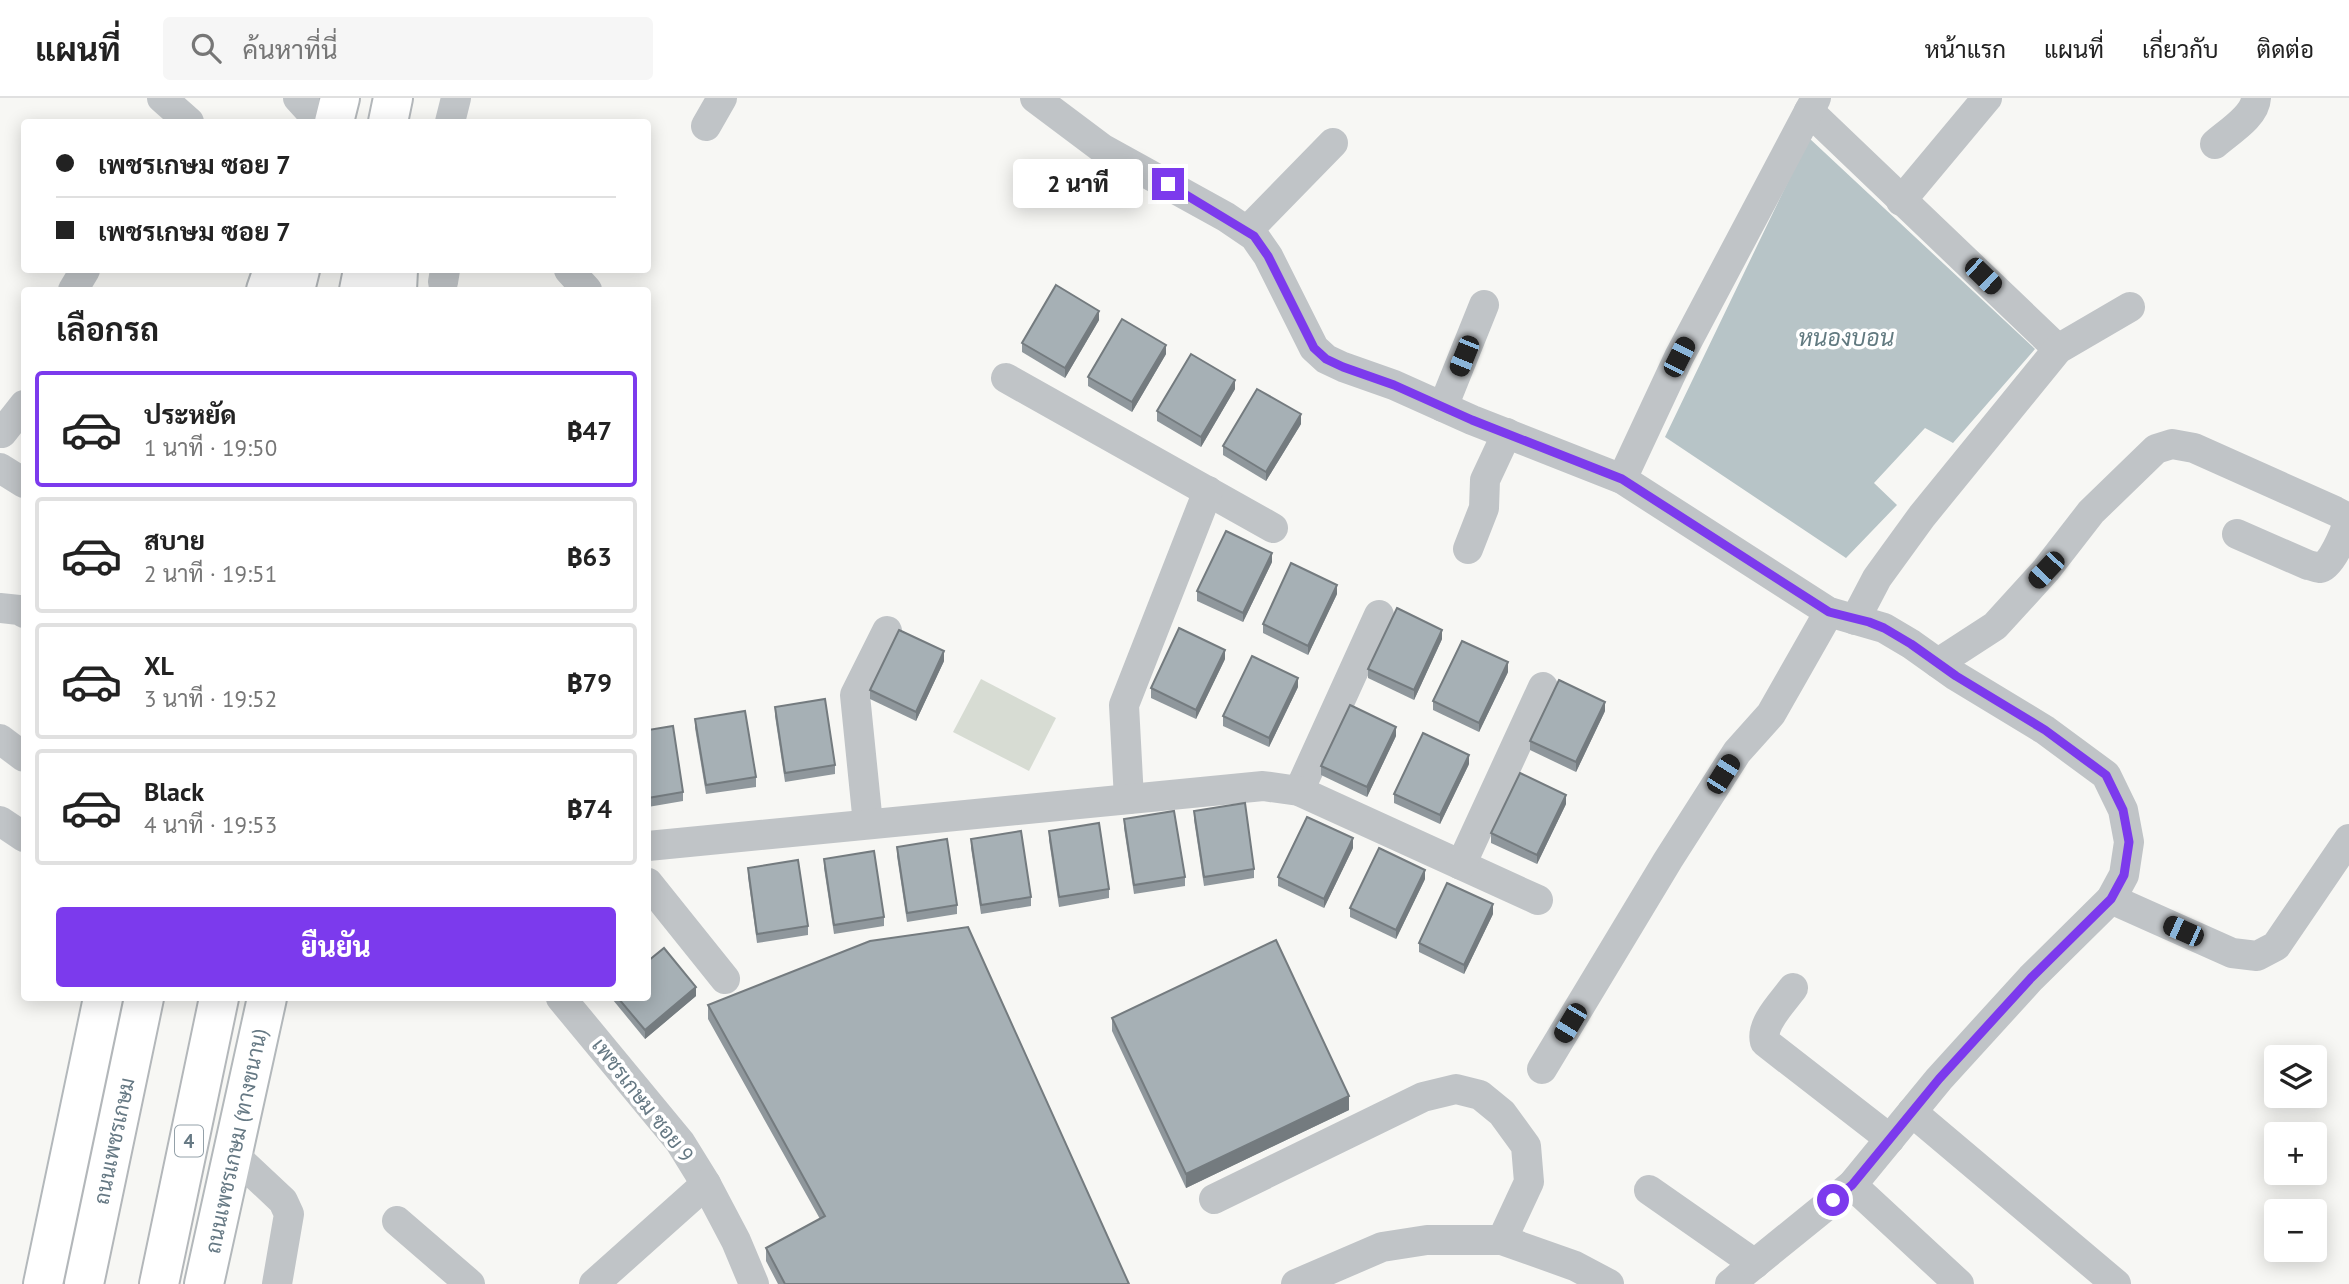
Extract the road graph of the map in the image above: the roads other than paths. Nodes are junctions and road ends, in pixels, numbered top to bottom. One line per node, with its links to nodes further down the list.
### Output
1 (162, 98): 10 (street)
2 (393, 98): 11 (main road)
3 (400, 98): 12 (main road)
4 (456, 98): 13 (street)
5 (722, 98): 14 (street)
6 (1035, 98): 18 (street)
7 (1987, 98): 17 (street)
8 (2256, 98): 16 (street)
9 (1812, 105): 17 (street); 30 (street)
10 (186, 119)
11 (389, 119)
12 (405, 119)
13 (451, 119)
14 (706, 127)
15 (1333, 143): 18 (street)
16 (2215, 144)
17 (1901, 201): 23 (street)
18 (1248, 230): 25 (street)
19 (572, 273): 20 (street)
20 (584, 287)
21 (1484, 305): 25 (street)
22 (2130, 307): 23 (street)
23 (2059, 349): 39 (street)
24 (1006, 377): 32 (street)
25 (1443, 407): 28 (street)
26 (21, 409): 27 (street)
27 (2, 433)
28 (1507, 433): 30 (street); 35 (street)
29 (0, 467): 31 (street)
30 (1622, 479): 39 (street)
31 (21, 481)
32 (1208, 491): 33 (street); 46 (street)
33 (1273, 528)
34 (2237, 534): 41 (street)
35 (1468, 549)
36 (0, 608): 37 (street)
37 (21, 611)
38 (1379, 615): 45 (street)
39 (1842, 616): 41 (street); 63 (street)
40 (887, 631): 48 (street)
41 (1938, 663): 54 (street)
42 (1543, 687): 52 (street)
43 (0, 739): 44 (street)
44 (21, 755)
45 (1299, 791): 46 (street); 52 (street)
46 (1129, 799): 48 (street)
47 (0, 821): 49 (street)
48 (868, 824): 51 (street)
49 (21, 835)
50 (2349, 839): 54 (street)
51 (651, 846)
52 (1461, 865): 55 (street)
53 (651, 887): 56 (street)
54 (2111, 899): 64 (street)
55 (1538, 900)
56 (725, 979)
57 (1793, 988): 65 (street)
58 (102, 1001): 75 (main road)
59 (143, 1001): 76 (main road, ถนนเพชรเกษม)
60 (218, 1001): 77 (main road, 4)
61 (266, 1001): 66 (main road, ถนนเพชรเกษม (ทางขนาน) / 4)
62 (563, 1001): 67 (street, เพชรเกษม ซอย 9)
63 (1542, 1069)
64 (1912, 1112): 65 (street); 86 (street)
65 (1890, 1139): 68 (street)
66 (233, 1154): 78 (main road, ถนนเพชรเกษม (ทางขนาน) / 4); 79 (street)
67 (706, 1184): 81 (street); 82 (street, เพชรเกษม ซอย 9)
68 (1852, 1185): 73 (street); 85 (street)
69 (1649, 1190): 73 (street)
70 (1214, 1199): 72 (street)
71 (397, 1220): 80 (street)
72 (1502, 1240): 74 (street); 83 (street)
73 (1755, 1264): 84 (street)
74 (1301, 1283)
75 (43, 1284)
76 (84, 1284)
77 (159, 1284)
78 (204, 1284)
79 (277, 1284)
80 (470, 1284)
81 (594, 1284)
82 (754, 1284)
83 (1609, 1284)
84 (1730, 1284)
85 (1959, 1284)
86 (2116, 1284)

